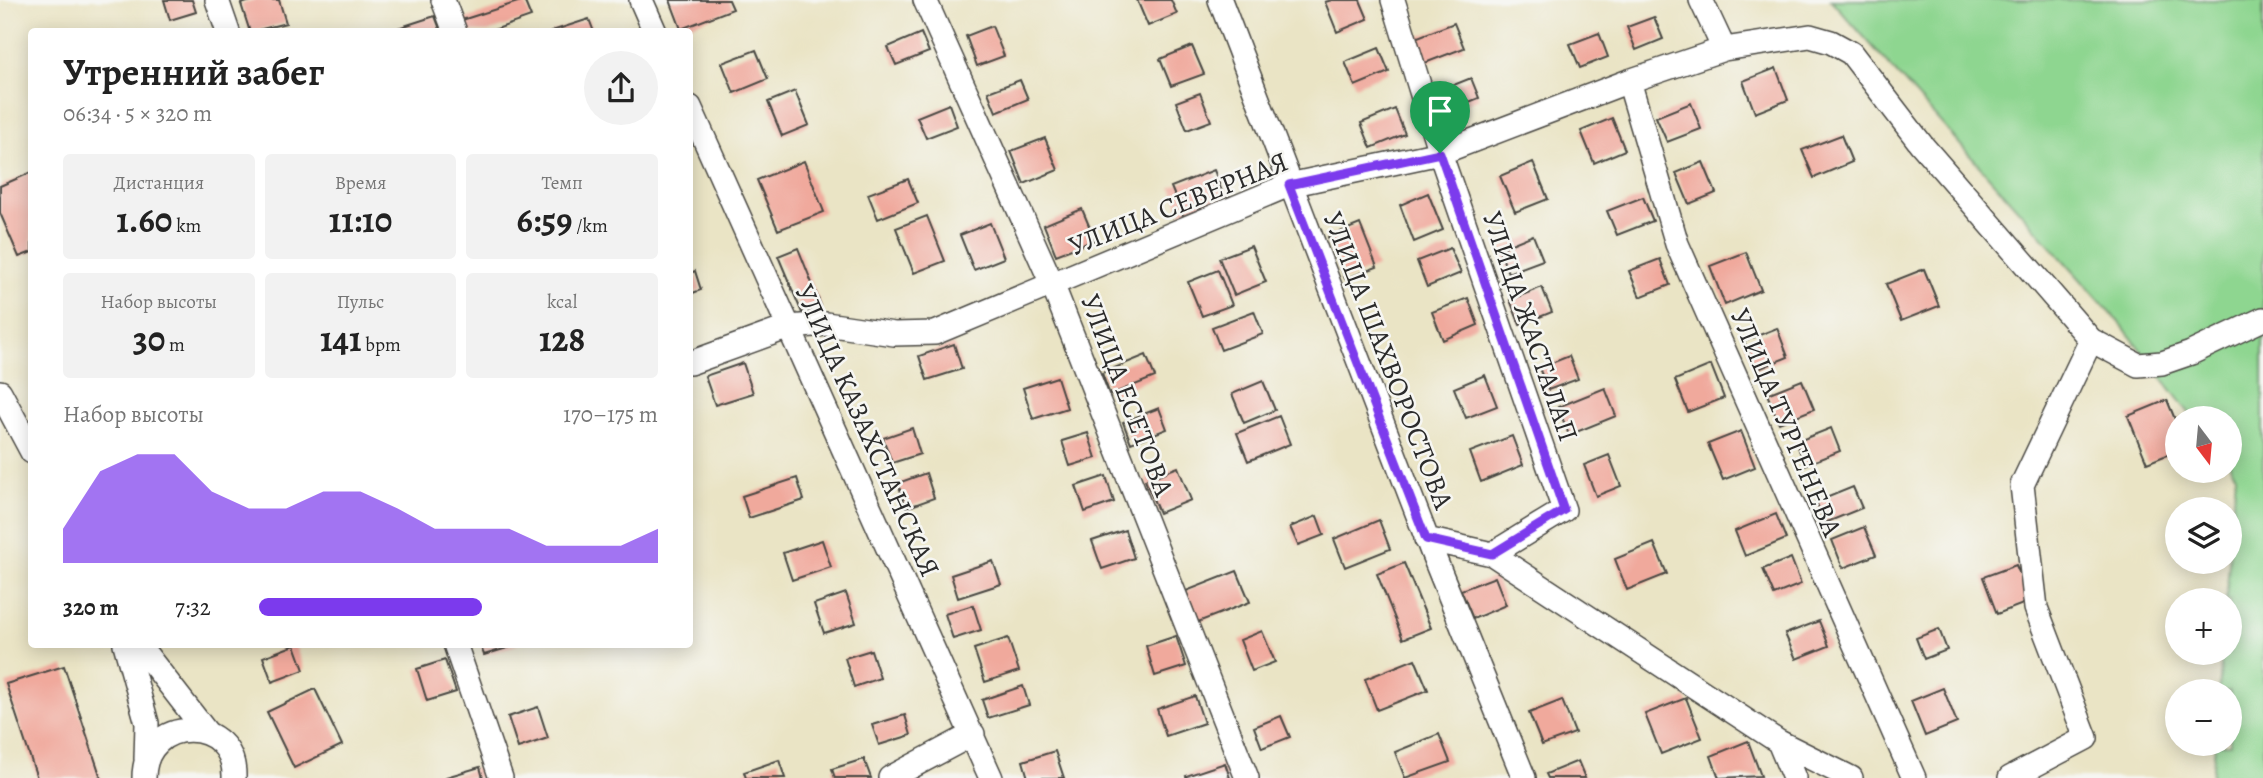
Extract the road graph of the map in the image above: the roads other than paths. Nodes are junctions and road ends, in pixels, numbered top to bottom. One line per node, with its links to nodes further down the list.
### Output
1 (217, 0): 8 (street)
2 (443, 0): 9 (street)
3 (641, 0): 10 (street)
4 (925, 0): 16 (street, УЛИЦА ЕСЕТОВА)
5 (1220, 0): 15 (street, УЛИЦА ШАХВОРОСТОВА)
6 (1393, 0): 14 (street, УЛИЦА ЖАСТАЛАП)
7 (1701, 0): 11 (street)
8 (227, 28)
9 (454, 28)
10 (653, 28)
11 (1724, 49): 12 (street, УЛИЦА СЕВЕРНАЯ); 19 (street, УЛИЦА СЕВЕРНАЯ)
12 (1629, 81): 14 (street, УЛИЦА СЕВЕРНАЯ); 41 (street, УЛИЦА ТУРГЕНЕВА)
13 (693, 114): 18 (street, УЛИЦА КАЗАХСТАНСКАЯ)
14 (1440, 153): 15 (street, УЛИЦА СЕВЕРНАЯ); 24 (street, УЛИЦА ЖАСТАЛАП)
15 (1289, 185): 16 (street, УЛИЦА СЕВЕРНАЯ); 23 (street, УЛИЦА ШАХВОРОСТОВА)
16 (1053, 286): 18 (street, УЛИЦА СЕВЕРНАЯ); 37 (street, УЛИЦА ЕСЕТОВА)
17 (2263, 319): 19 (street)
18 (789, 327): 20 (street, УЛИЦА СЕВЕРНАЯ); 29 (street, УЛИЦА КАЗАХСТАНСКАЯ)
19 (2091, 340): 42 (street)
20 (693, 362)
21 (0, 392): 22 (street)
22 (28, 444)
23 (1426, 539): 24 (street); 38 (street, УЛИЦА ШАХВОРОСТОВА)
24 (1492, 554): 30 (street)
25 (126, 648): 31 (street)
26 (141, 648): 28 (street)
27 (456, 648): 34 (street)
28 (207, 733): 31 (street); 32 (street)
29 (973, 734): 35 (street); 36 (street, УЛИЦА КАЗАХСТАНСКАЯ)
30 (1779, 742): 39 (street); 40 (street)
31 (145, 769)
32 (233, 769): 33 (street)
33 (250, 778)
34 (501, 778)
35 (890, 778)
36 (991, 778)
37 (1247, 778)
38 (1524, 778)
39 (1794, 778)
40 (1851, 778)
41 (1914, 778)
42 (2010, 778)

